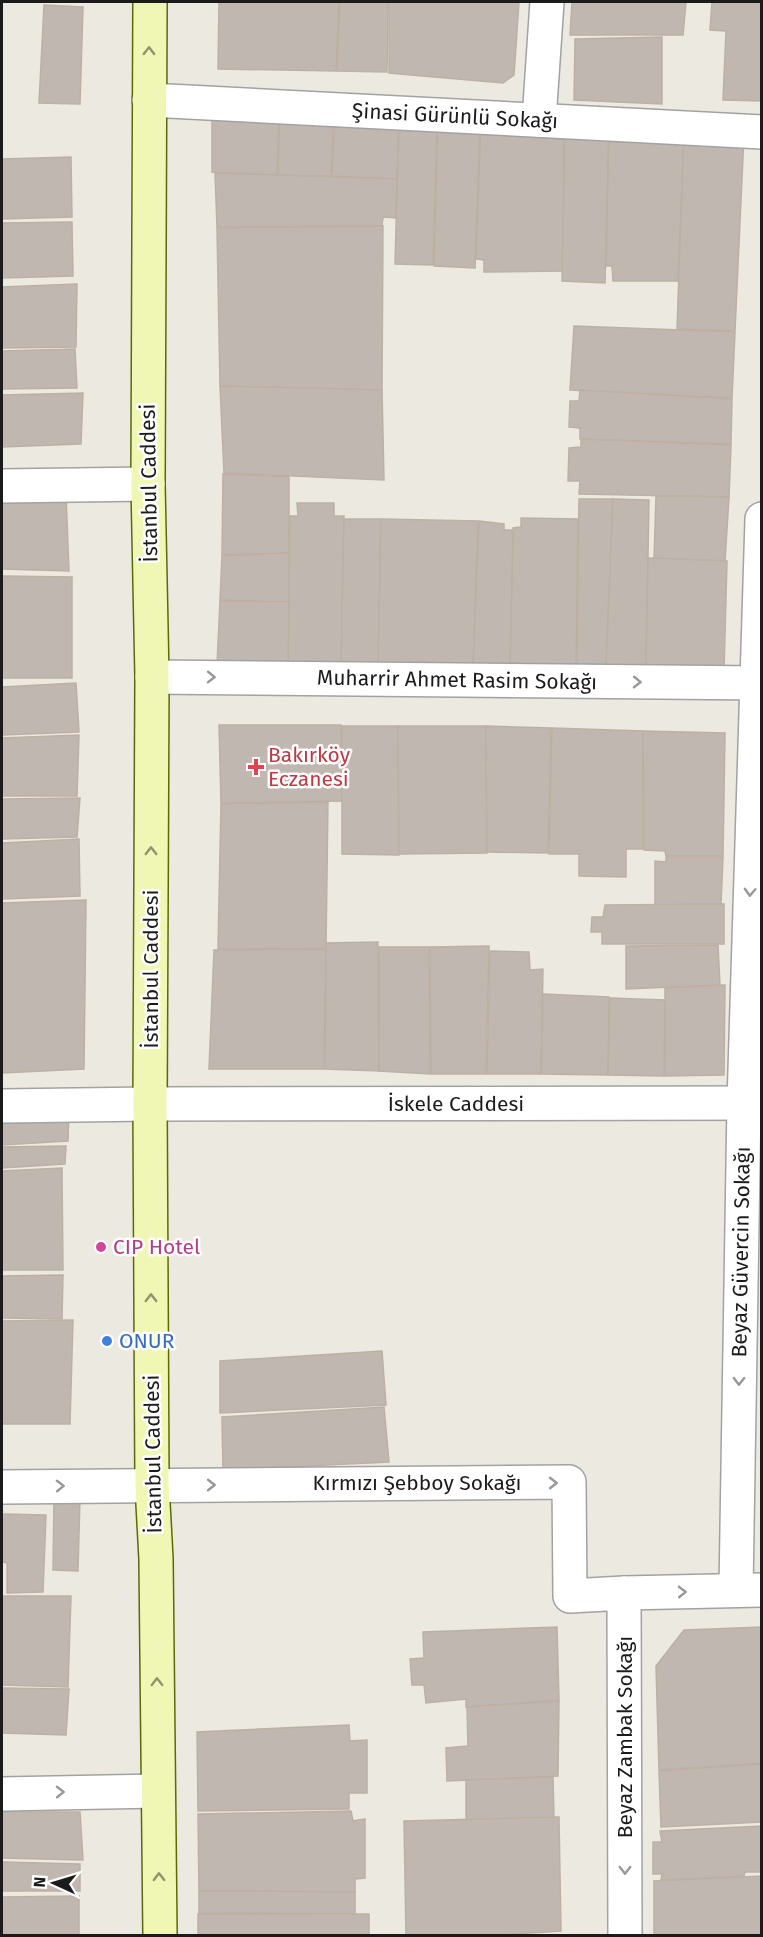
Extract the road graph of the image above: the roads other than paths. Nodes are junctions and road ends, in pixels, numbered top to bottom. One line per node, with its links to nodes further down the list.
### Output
1 (150, 2): 3 (main road, İstanbul Caddesi, one-way to 1)
2 (547, 2): 4 (street)
3 (149, 100): 4 (street, Şinasi Gürünlü Sokağı); 6 (main road, İstanbul Caddesi)
4 (539, 120): 5 (street, Şinasi Gürünlü Sokağı)
5 (762, 132)
6 (148, 484): 7 (street); 9 (main road, İstanbul Caddesi)
7 (2, 486)
8 (762, 519): 10 (street, Beyaz Güvercin Sokağı)
9 (152, 677): 10 (street, Muharrir Ahmet Rasim Sokağı, one-way to 10); 12 (main road, İstanbul Caddesi, one-way to 9)
10 (759, 683): 11 (street, Beyaz Güvercin Sokağı, one-way to 11)
11 (753, 1103): 12 (street, İskele Caddesi); 16 (street, Beyaz Güvercin Sokağı, one-way to 16)
12 (150, 1104): 13 (street, İskele Caddesi); 14 (main road, İstanbul Caddesi, one-way to 12)
13 (2, 1106)
14 (152, 1485): 15 (street, one-way to 14); 17 (street, Kırmızı Şebboy Sokağı, one-way to 17); 18 (main road, İstanbul Caddesi, one-way to 14)
15 (2, 1487)
16 (749, 1590): 17 (street, one-way to 16)
17 (624, 1593): 21 (street, Beyaz Zambak Sokağı, one-way to 21)
18 (158, 1791): 19 (street, one-way to 18); 20 (main road, İstanbul Caddesi, one-way to 18)
19 (2, 1794)
20 (160, 1935)
21 (626, 1935)

